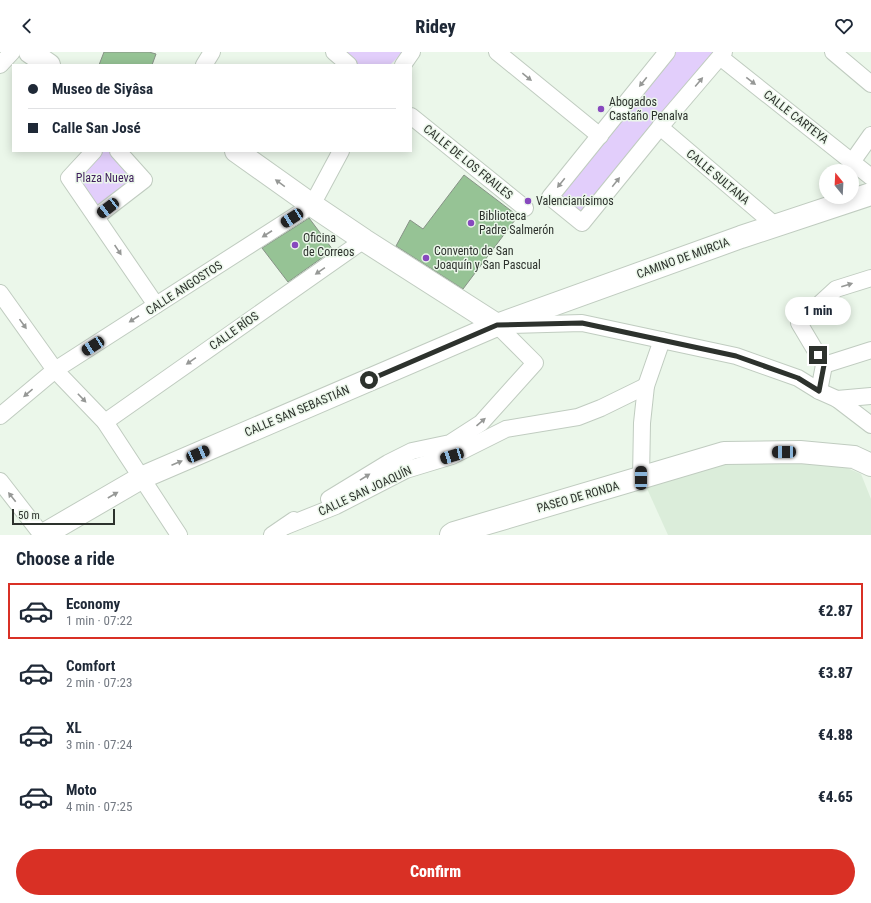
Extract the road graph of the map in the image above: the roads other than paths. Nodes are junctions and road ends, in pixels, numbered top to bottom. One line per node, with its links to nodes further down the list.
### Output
1 (12, 52): 14 (street)
2 (30, 52): 10 (main road)
3 (212, 52): 11 (street)
4 (334, 52): 12 (street)
5 (412, 52): 13 (street)
6 (497, 52): 19 (street, one-way to 19)
7 (667, 52): 19 (street, one-way to 19)
8 (833, 52): 15 (street)
9 (722, 54): 17 (street, one-way to 9); 24 (street, CALLE CARTEYA, one-way to 24)
10 (47, 64)
11 (205, 64)
12 (348, 64)
13 (404, 64)
14 (0, 65)
15 (871, 84)
16 (412, 117): 28 (street, CALLE DE LOS FRAILES)
17 (660, 128): 19 (street, one-way to 17); 30 (street, CALLE SULTANA)
18 (871, 135): 24 (street)
19 (600, 136)
20 (93, 152): 29 (street)
21 (119, 152): 29 (street)
22 (237, 152): 27 (main road, one-way to 22)
23 (340, 152): 27 (street)
24 (852, 162): 25 (street, CALLE CARTEYA)
25 (871, 177)
26 (871, 194): 30 (main road, CAMINO DE MURCIA)
27 (312, 205): 31 (main road); 34 (street, CALLE ANGOSTOS, one-way to 34)
28 (525, 208)
29 (96, 218): 34 (street, one-way to 34)
30 (776, 226): 35 (main road, CAMINO DE MURCIA)
31 (364, 240): 35 (main road); 45 (street, CALLE RÍOS, one-way to 45)
32 (871, 278): 38 (street, one-way to 32)
33 (0, 293): 39 (street, one-way to 39)
34 (156, 305): 39 (street, CALLE ANGOSTOS, one-way to 39)
35 (497, 325): 36 (street); 48 (main road, CALLE SAN SEBASTIÁN, one-way to 35); 51 (street, one-way to 35)
36 (662, 340): 40 (street); 41 (street)
37 (871, 350): 38 (street)
38 (824, 365): 41 (street)
39 (55, 370): 44 (street, CALLE ANGOSTOS, one-way to 44); 45 (street, one-way to 45)
40 (646, 386): 49 (street); 51 (street, CALLE SAN JOAQUÍN)
41 (819, 391): 43 (street)
42 (871, 396): 43 (street)
43 (837, 399): 46 (street)
44 (0, 416)
45 (105, 422): 48 (street)
46 (871, 425)
47 (871, 465): 49 (main road, PASEO DE RONDA)
48 (141, 478): 52 (main road, CALLE SAN SEBASTIÁN, one-way to 48); 53 (street)
49 (641, 478): 55 (main road, PASEO DE RONDA)
50 (0, 481): 52 (street, one-way to 50)
51 (286, 526): 54 (street)
52 (42, 535)
53 (178, 535)
54 (272, 535)
55 (451, 535)

